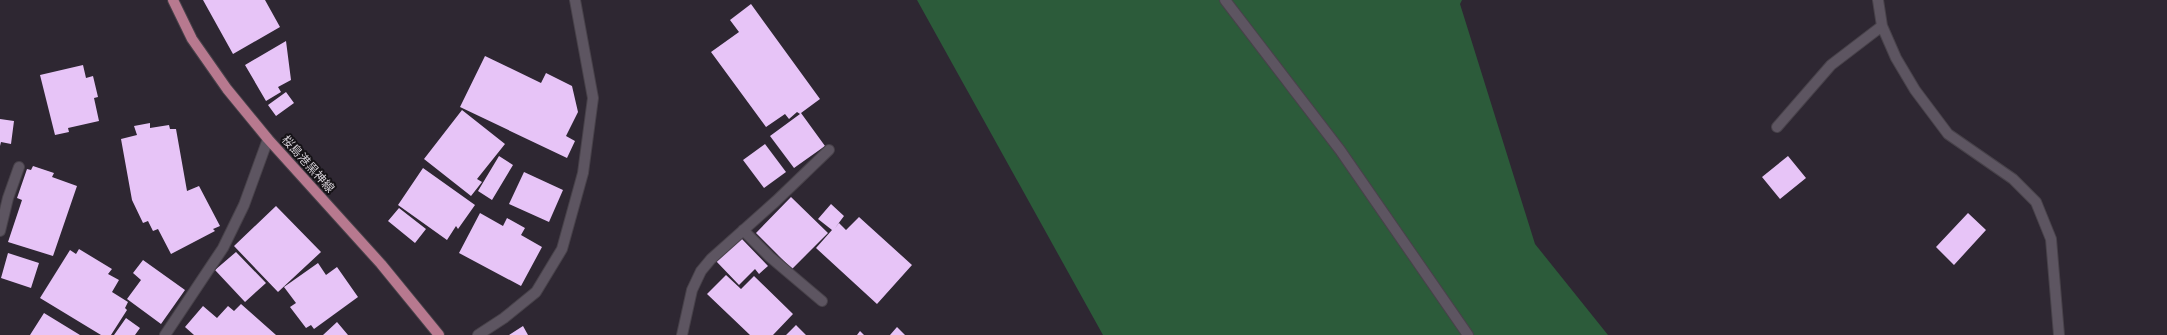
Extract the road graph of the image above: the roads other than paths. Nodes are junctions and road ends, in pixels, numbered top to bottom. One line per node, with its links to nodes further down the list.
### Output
1 (172, 0): 7 (main road, 桜島港黒神線)
2 (575, 0): 15 (street)
3 (1225, 0): 17 (street)
4 (1878, 0): 5 (street)
5 (1882, 26): 6 (street); 18 (street)
6 (1777, 127)
7 (268, 139): 13 (street); 14 (main road, 桜島港黒神線)
8 (829, 150): 10 (street)
9 (19, 168): 11 (street)
10 (743, 230): 12 (street); 16 (street)
11 (0, 231)
12 (822, 301)
13 (165, 335)
14 (439, 335)
15 (478, 335)
16 (682, 335)
17 (1468, 335)
18 (2059, 335)

